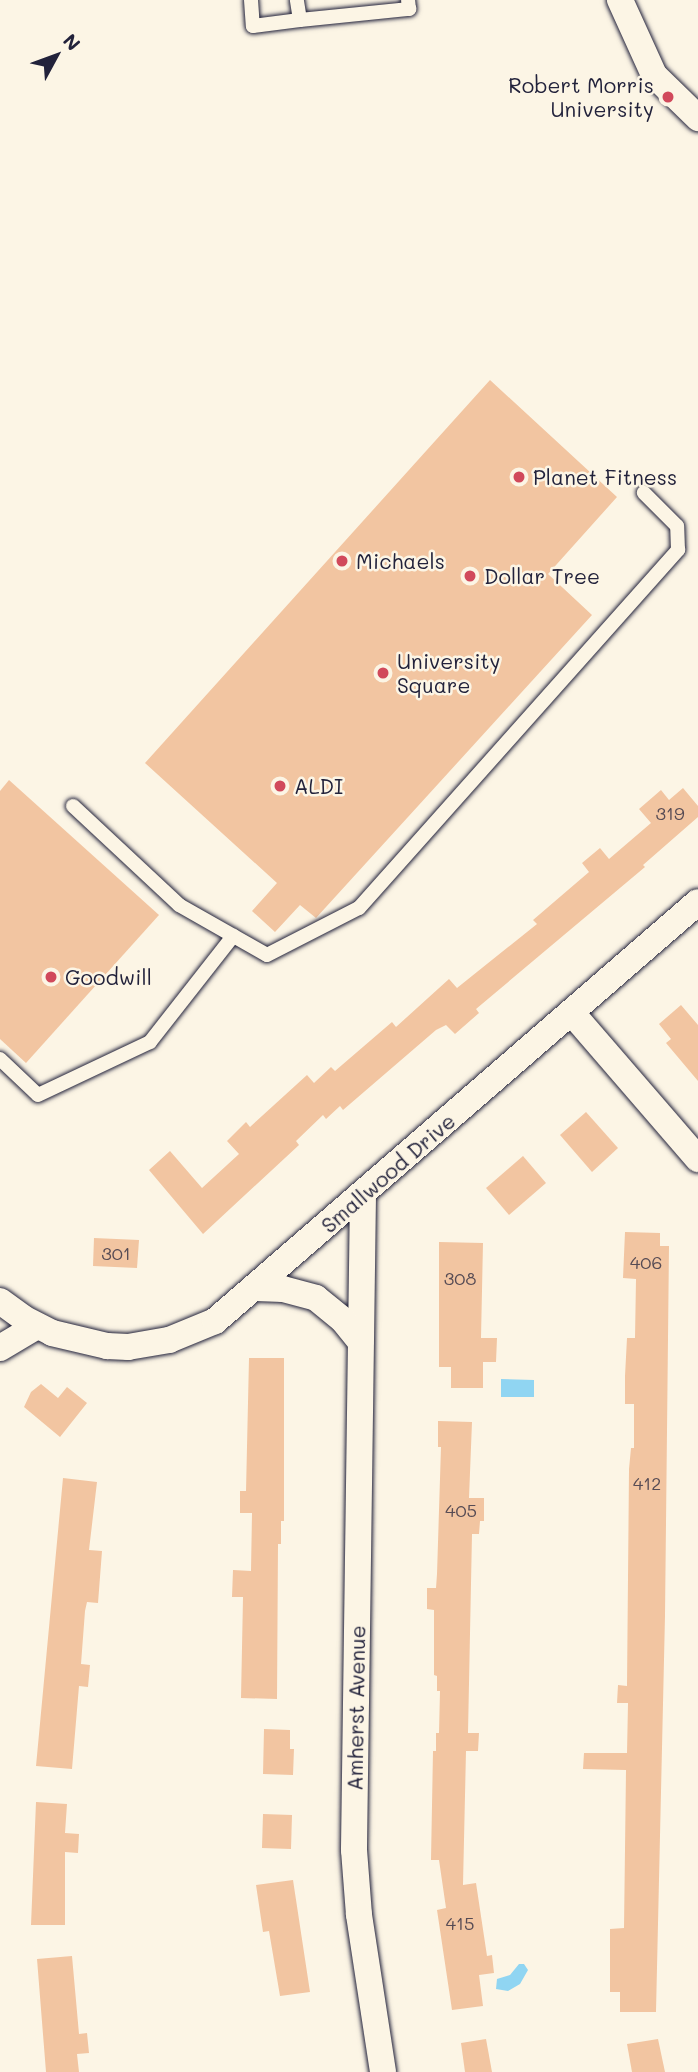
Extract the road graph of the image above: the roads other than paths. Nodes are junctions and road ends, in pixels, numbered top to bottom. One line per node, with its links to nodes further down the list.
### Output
1 (251, 0): 5 (lane)
2 (297, 0): 5 (lane)
3 (408, 0): 5 (lane)
4 (620, 0): 6 (street)
5 (300, 20)
6 (698, 118)
7 (644, 493): 10 (lane)
8 (73, 806): 10 (lane)
9 (698, 902): 11 (street, Smallwood Drive)
10 (233, 936): 12 (lane)
11 (572, 1013): 13 (street); 14 (street, Smallwood Drive)
12 (0, 1059)
13 (698, 1159)
14 (363, 1195): 15 (street, Smallwood Drive); 18 (street, Amherst Avenue)
15 (256, 1288): 17 (street, Smallwood Drive); 18 (street)
16 (0, 1301): 17 (street, Smallwood Drive)
17 (37, 1326): 19 (street)
18 (361, 1342): 20 (street, Amherst Avenue)
19 (0, 1348)
20 (383, 2072)

